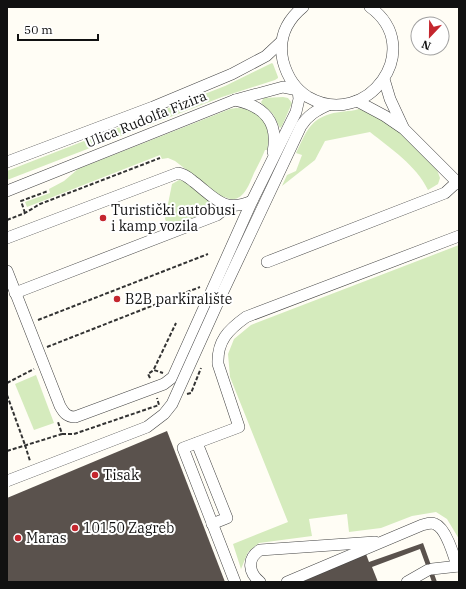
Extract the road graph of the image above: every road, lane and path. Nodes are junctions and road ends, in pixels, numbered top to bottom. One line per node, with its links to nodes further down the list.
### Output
1 (303, 7): 3 (street, Ulica Rudolfa Fizira)
2 (370, 7): 4 (street, Ulica Rudolfa Fizira)
3 (281, 42): 5 (street, Ulica Rudolfa Fizira); 12 (street, Ulica Rudolfa Fizira)
4 (384, 79): 7 (street, Ulica Rudolfa Fizira); 9 (street)
5 (298, 90): 6 (street, Ulica Rudolfa Fizira); 8 (street, Ulica Rudolfa Fizira); 11 (street)
6 (235, 100): 11 (street); 14 (street, Ulica Rudolfa Fizira)
7 (357, 101): 8 (street, Ulica Rudolfa Fizira); 9 (street)
8 (328, 105): 42 (street, bridge)
9 (404, 129): 13 (street)
10 (160, 158): 20 (path)
11 (271, 161): 18 (street)
12 (7, 162)
13 (458, 183): 25 (street)
14 (19, 186): 15 (street, Ulica Rudolfa Fizira); 17 (street)
15 (7, 191)
16 (48, 191): 20 (path)
17 (7, 200)
18 (252, 201): 19 (street); 31 (street)
19 (226, 205): 23 (street); 28 (street)
20 (25, 213): 21 (path)
21 (7, 220)
22 (459, 236): 39 (street)
23 (7, 238)
24 (208, 254): 30 (path)
25 (267, 262)
26 (7, 271): 28 (street)
27 (200, 287): 31 (path)
28 (15, 293): 30 (street)
29 (176, 323): 33 (path)
30 (28, 324): 31 (street)
31 (38, 350)
32 (37, 367): 34 (path)
33 (154, 370)
34 (7, 382)
35 (155, 393): 38 (path)
36 (7, 395): 40 (path)
37 (57, 419): 38 (path)
38 (62, 434): 40 (path)
39 (197, 443): 43 (street); 43 (street)
40 (25, 445): 41 (path)
41 (7, 451)
42 (7, 481)
43 (212, 524): 46 (street)
44 (384, 541): 45 (street); 47 (street); 48 (street)
45 (458, 566): 49 (street)
46 (235, 582)
47 (260, 582)
48 (286, 582)
49 (407, 582)

